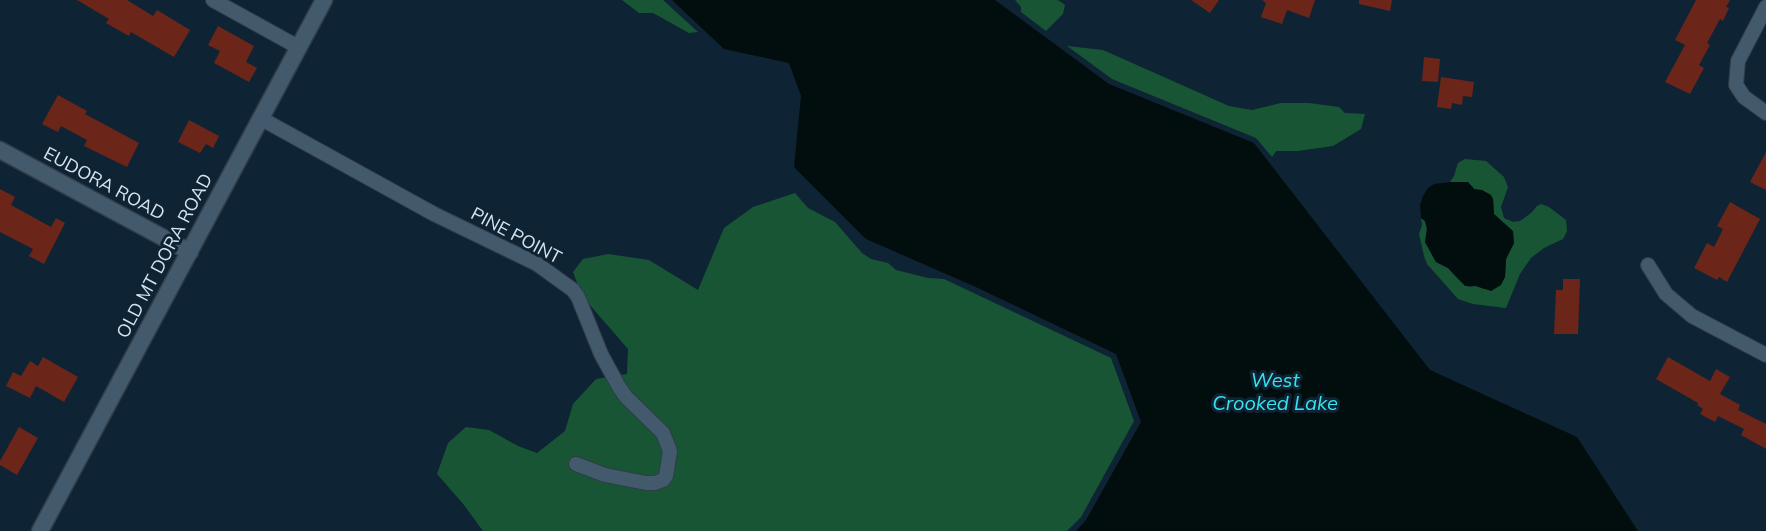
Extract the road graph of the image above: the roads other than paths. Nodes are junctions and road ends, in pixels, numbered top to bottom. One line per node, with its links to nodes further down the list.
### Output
1 (213, 0): 4 (street)
2 (324, 0): 4 (street, OLD MT DORA ROAD)
3 (1766, 7): 5 (street)
4 (298, 47): 6 (street, OLD MT DORA ROAD)
5 (1766, 113)
6 (260, 118): 8 (street, OLD MT DORA ROAD); 11 (street, PINE POINT)
7 (0, 150): 8 (street, EUDORA ROAD)
8 (190, 252): 12 (street, OLD MT DORA ROAD)
9 (1648, 265): 10 (street)
10 (1766, 355)
11 (576, 464)
12 (40, 531)

